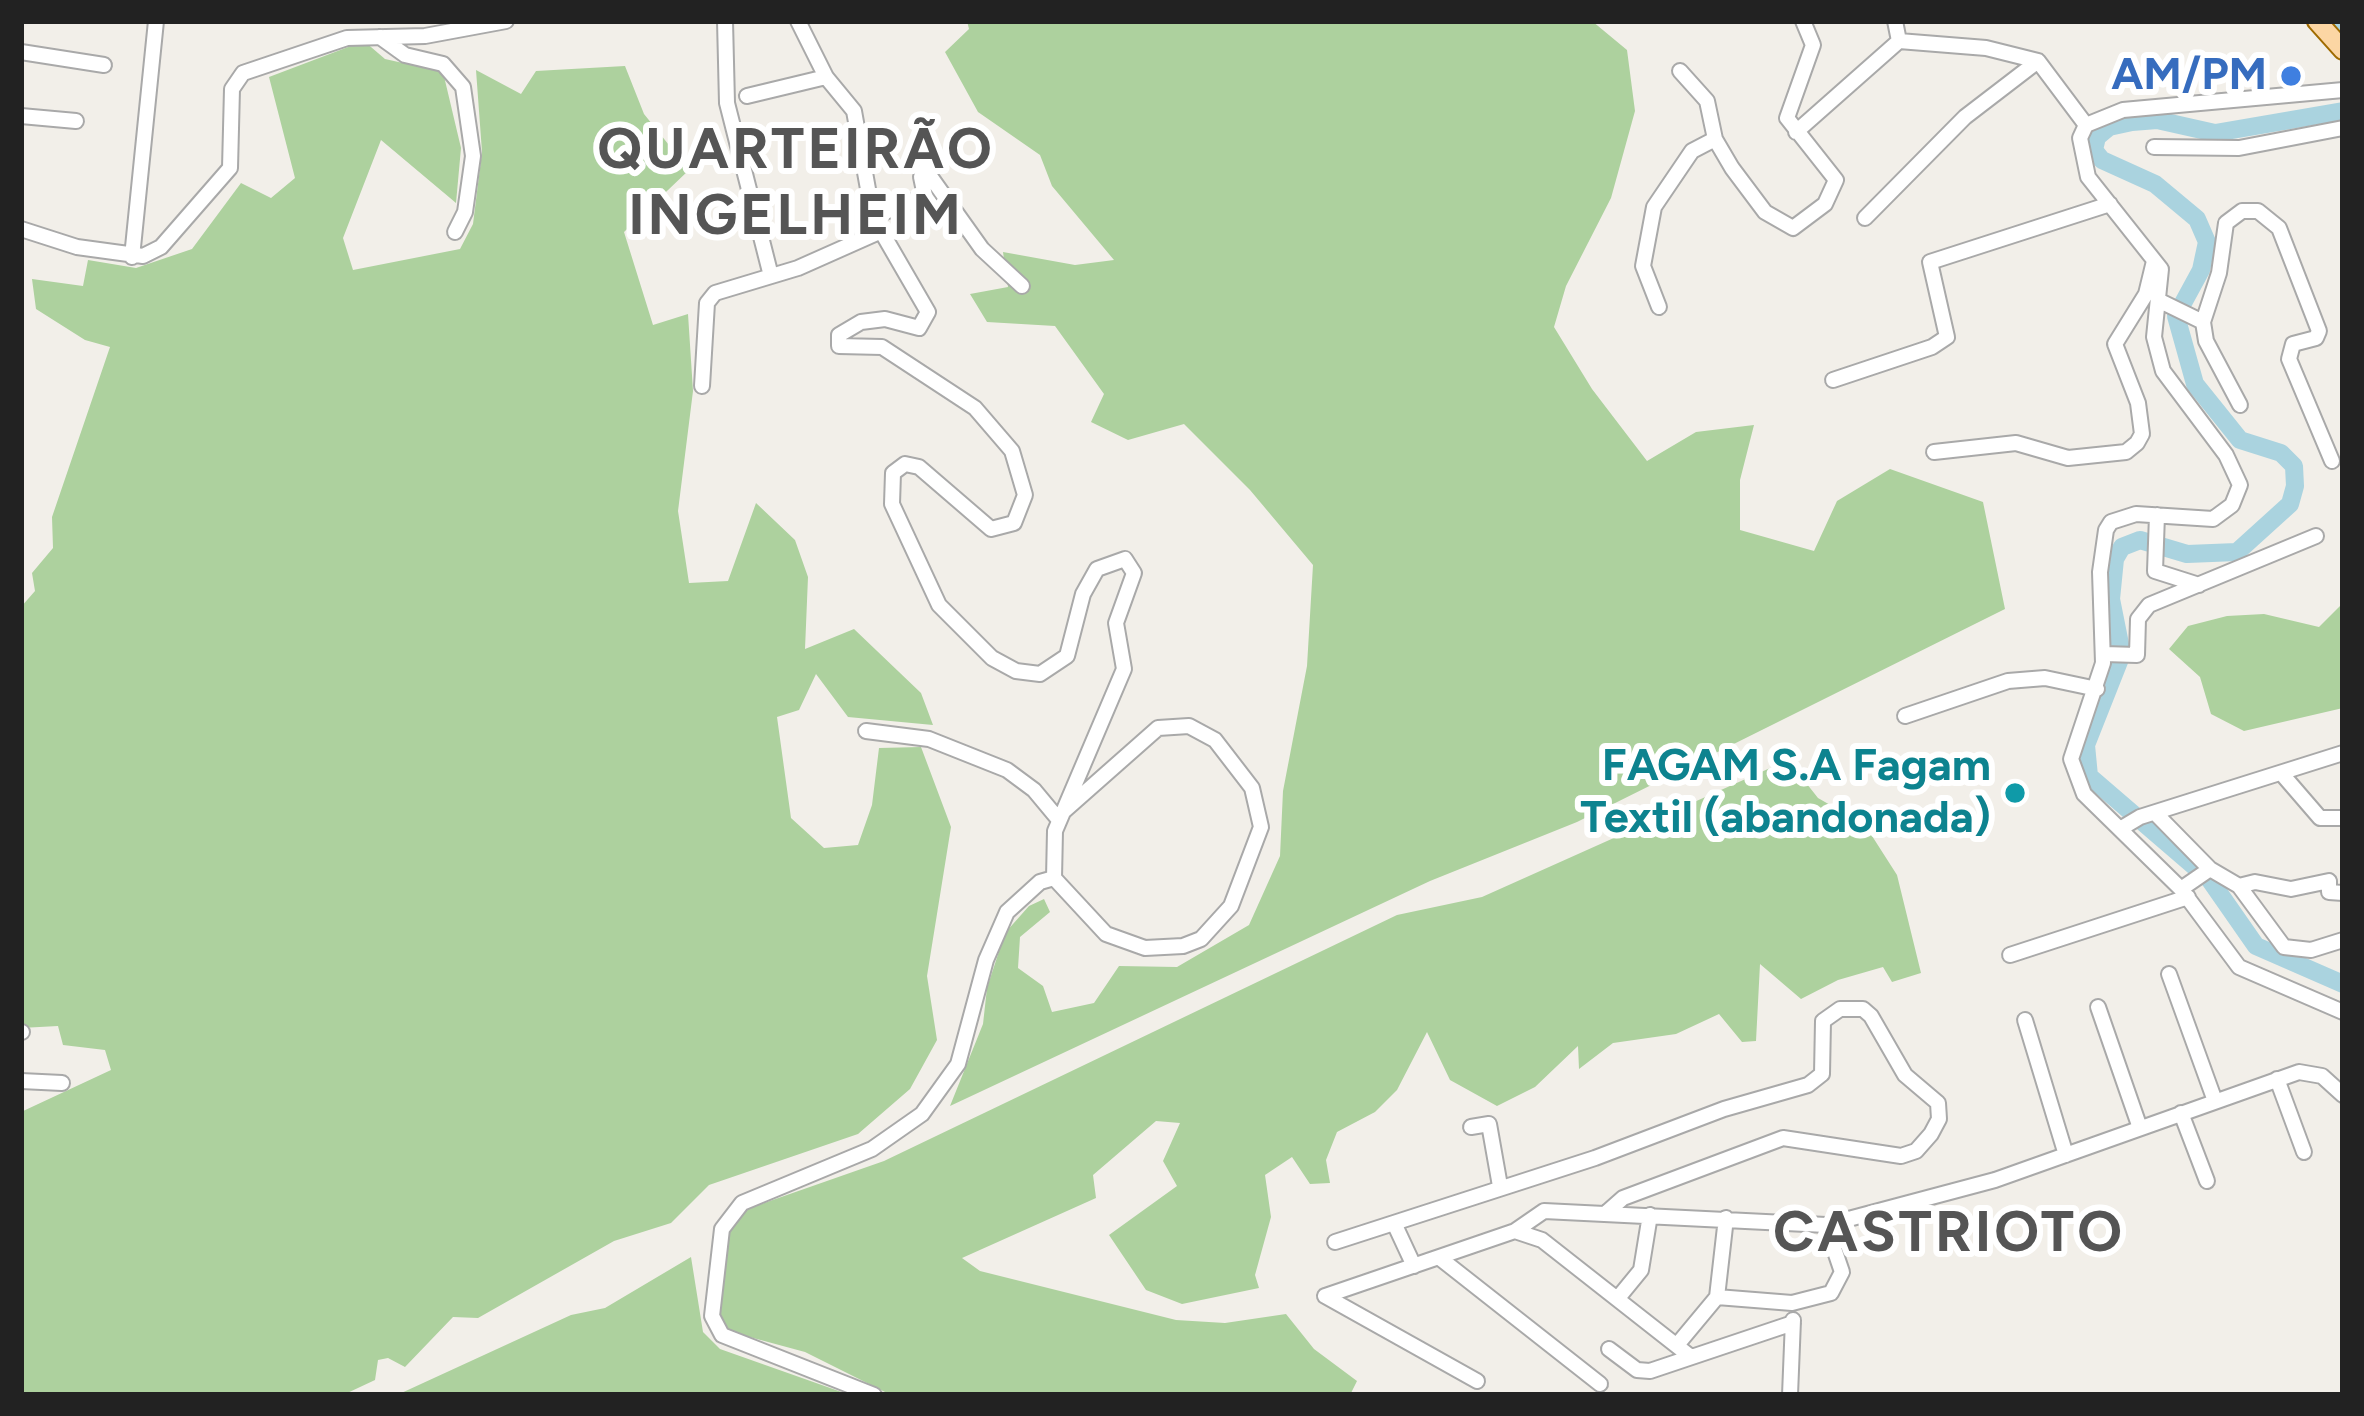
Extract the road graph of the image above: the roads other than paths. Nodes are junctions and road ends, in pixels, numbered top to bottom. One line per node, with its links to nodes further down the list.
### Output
1 (156, 21): 30 (street)
2 (506, 21): 8 (street)
3 (725, 21): 32 (street)
4 (797, 21): 15 (street)
5 (1803, 21): 21 (street)
6 (1895, 21): 9 (street)
7 (2318, 21): 10 (main road)
8 (380, 37): 29 (street); 30 (street)
9 (1899, 41): 12 (street); 21 (street)
10 (2343, 50)
11 (21, 52): 13 (street)
12 (2038, 61): 20 (street); 26 (street)
13 (104, 65)
14 (1679, 71): 23 (street)
15 (826, 76): 17 (street); 27 (street)
16 (2343, 90): 20 (street)
17 (747, 96)
18 (21, 116): 19 (street)
19 (76, 121)
20 (2086, 125): 25 (street)
21 (1796, 132): 23 (street)
22 (2342, 134): 24 (street)
23 (1715, 139): 35 (street)
24 (2154, 147)
25 (2110, 204): 31 (street); 37 (street)
26 (1865, 218)
27 (876, 225): 32 (street); 33 (street); 52 (street)
28 (21, 229): 30 (street)
29 (455, 232)
30 (132, 257)
31 (2154, 261): 34 (street); 40 (street)
32 (771, 276): 38 (street)
33 (1022, 286)
34 (2165, 303): 36 (street); 42 (street)
35 (1659, 307)
36 (2198, 320): 39 (street); 41 (street)
37 (1833, 380)
38 (702, 386)
39 (2240, 405)
40 (1934, 452)
41 (2332, 461)
42 (2157, 515): 44 (street); 45 (street)
43 (2315, 536): 44 (street)
44 (2201, 585): 45 (street)
45 (2109, 655): 46 (street)
46 (2097, 689): 47 (street); 54 (street)
47 (1905, 716)
48 (866, 731): 52 (street)
49 (2343, 753): 50 (street)
50 (2282, 774): 51 (street); 53 (street)
51 (2157, 815): 54 (street); 55 (street)
52 (1062, 816): 56 (street); 56 (street)
53 (2343, 818)
54 (2129, 823): 58 (street)
55 (2207, 870): 57 (street); 58 (street)
56 (1054, 878): 99 (street)
57 (2239, 886): 59 (street); 60 (street)
58 (2185, 891): 61 (street); 64 (street)
59 (2343, 893)
60 (2343, 940)
61 (2010, 955)
62 (2169, 974): 70 (street)
63 (2098, 1007): 73 (street)
64 (2343, 1012)
65 (2025, 1020): 75 (street)
66 (2277, 1078): 69 (street); 70 (street); 74 (street)
67 (21, 1081): 68 (street)
68 (62, 1083)
69 (2343, 1096)
70 (2215, 1101): 71 (street)
71 (2181, 1113): 73 (street); 76 (street)
72 (1471, 1126): 77 (street)
73 (2140, 1128): 75 (street)
74 (2304, 1151)
75 (2066, 1155): 83 (street)
76 (2206, 1181)
77 (1500, 1186): 79 (street); 82 (street)
78 (1560, 1211): 79 (street); 84 (street); 85 (street)
79 (1606, 1213): 80 (street)
80 (1650, 1215): 81 (street); 90 (street)
81 (1726, 1218): 83 (street); 89 (street)
82 (1394, 1223): 86 (street); 88 (street)
83 (1826, 1225): 91 (street)
84 (1515, 1231): 85 (street); 87 (street)
85 (1542, 1240): 90 (street)
86 (1335, 1241)
87 (1441, 1258): 88 (street); 97 (street)
88 (1414, 1266): 96 (street)
89 (1717, 1297): 91 (street); 93 (street)
90 (1618, 1298): 93 (street)
91 (1792, 1303): 92 (street)
92 (1793, 1323): 95 (street); 98 (street)
93 (1677, 1345): 95 (street)
94 (1609, 1349): 95 (street)
95 (1690, 1357)
96 (1478, 1381)
97 (1600, 1384)
98 (1787, 1394)
99 (874, 1395)

